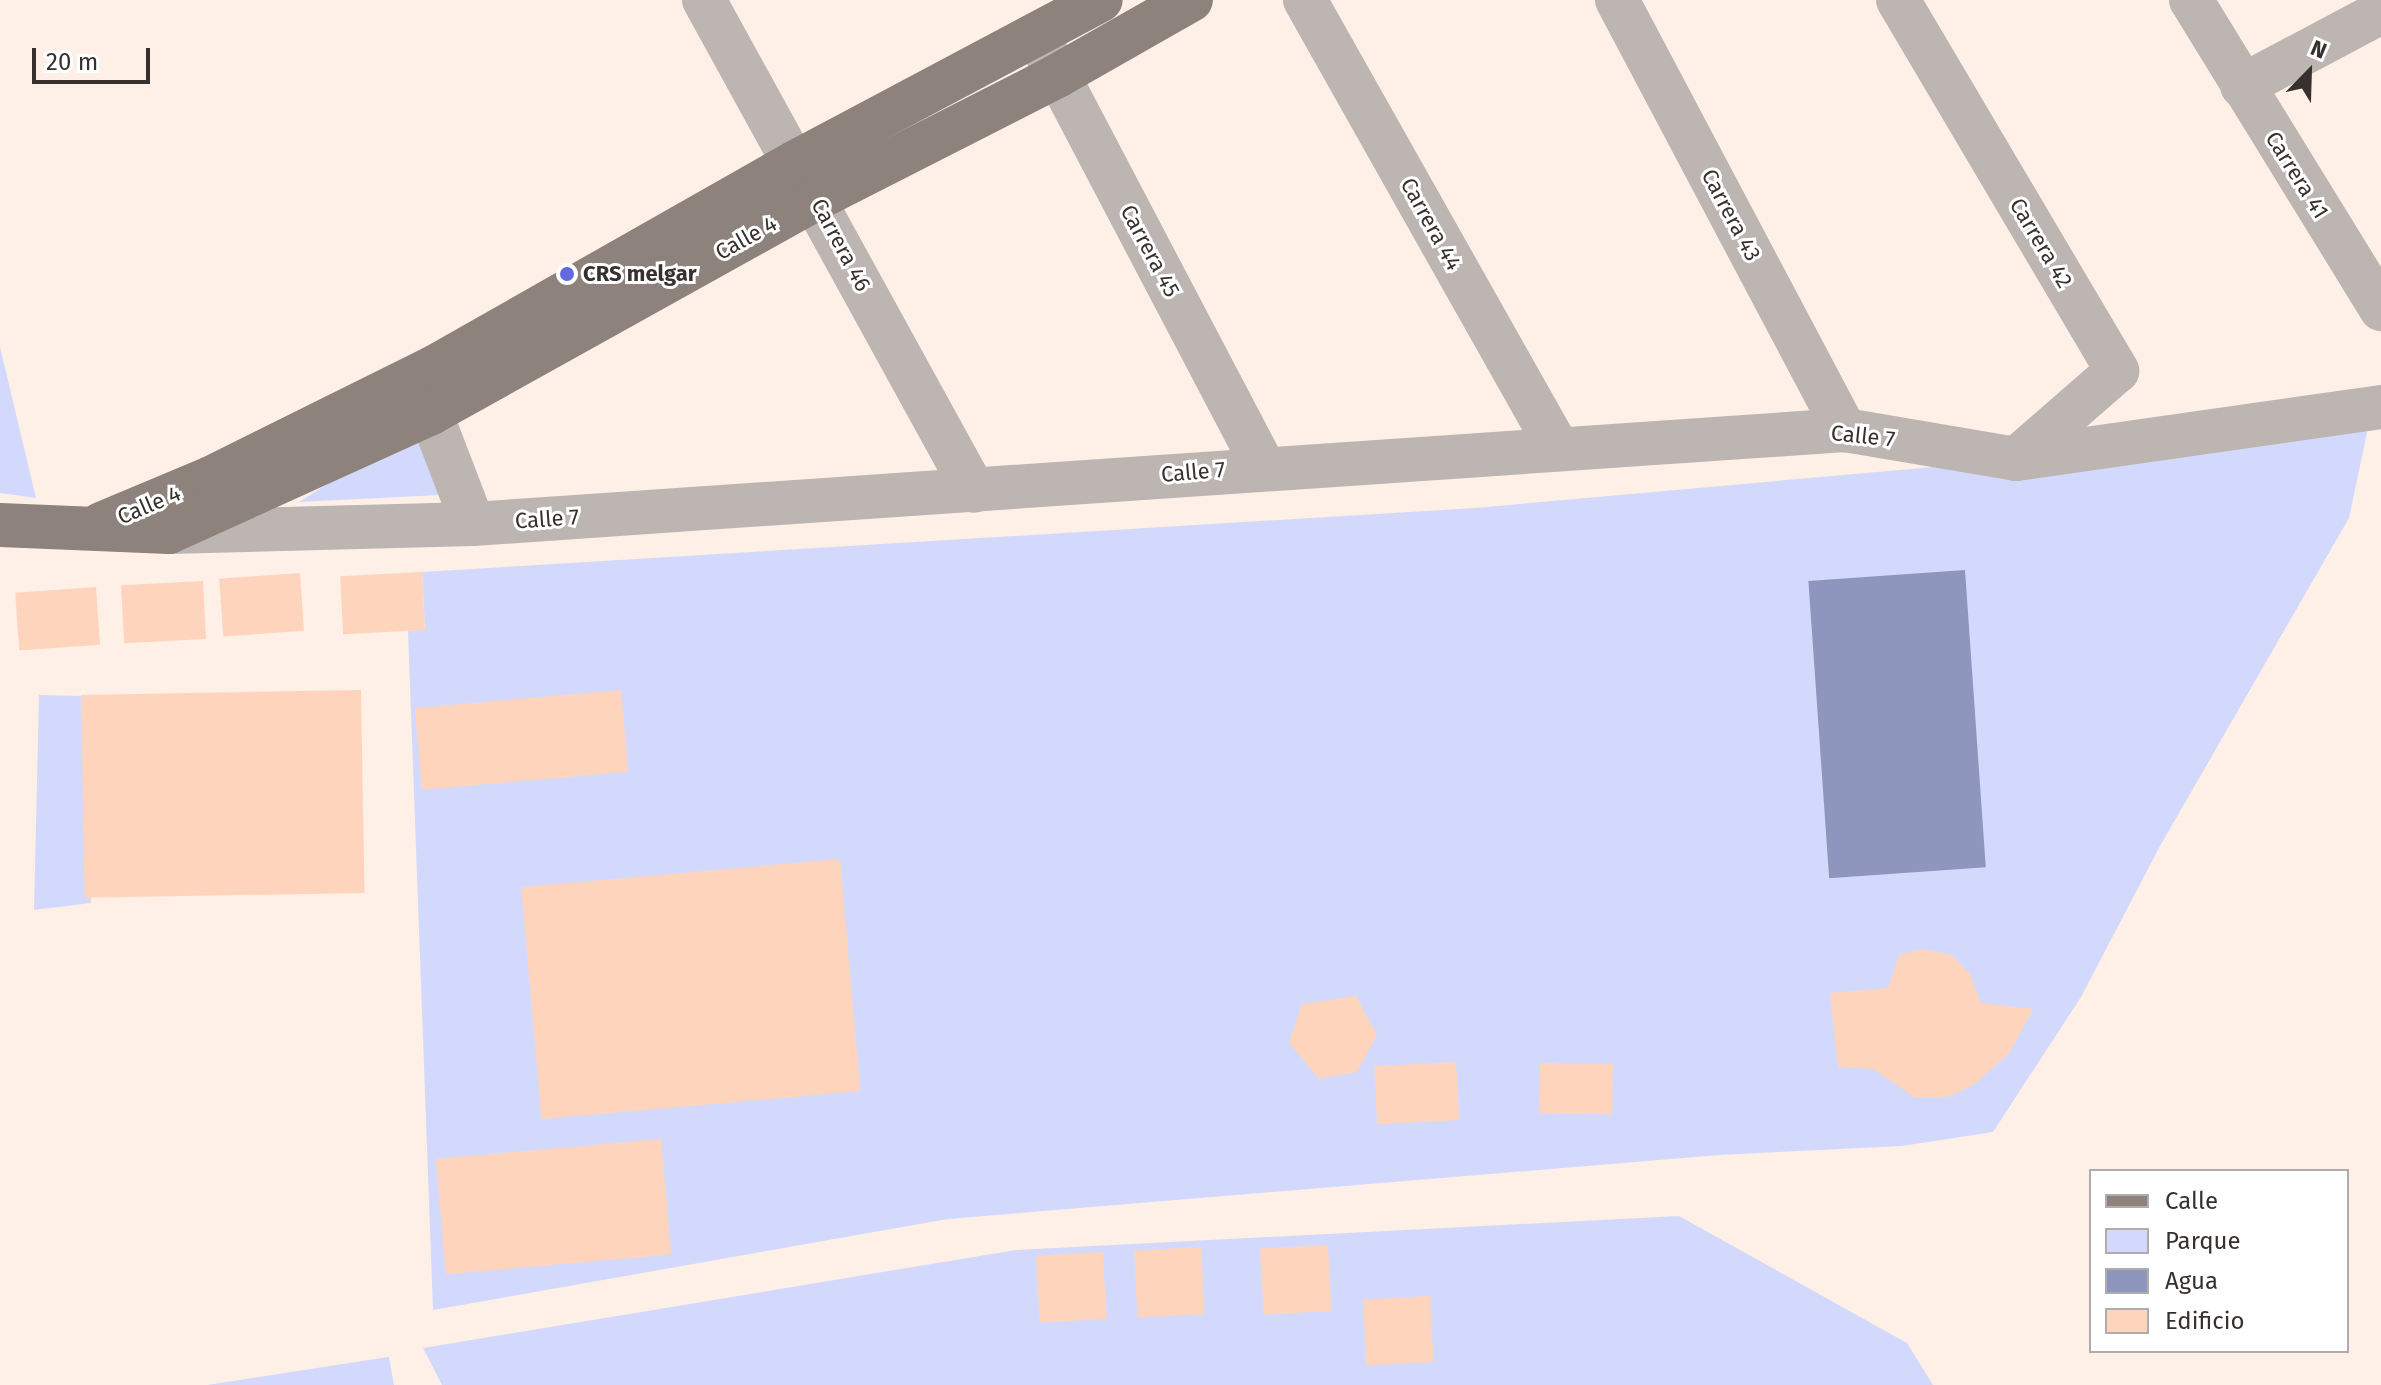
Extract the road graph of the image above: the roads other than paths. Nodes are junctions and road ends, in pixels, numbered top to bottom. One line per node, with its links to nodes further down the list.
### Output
1 (704, 0): 12 (street, Carrera 46)
2 (1101, 0): 9 (main road, Calle 4)
3 (1191, 0): 10 (main road, Calle 4)
4 (1305, 0): 17 (street, Carrera 44)
5 (1617, 0): 16 (street, Carrera 43)
6 (1898, 0): 18 (street, Carrera 42)
7 (2191, 0): 11 (street, Carrera 41)
8 (2381, 12): 11 (street)
9 (1037, 36): 10 (street, Carrera 45); 12 (main road, Calle 4)
10 (1057, 76): 12 (main road, Calle 4); 19 (street, Carrera 45)
11 (2242, 86): 13 (street, Carrera 41)
12 (806, 180): 14 (main road, Calle 4); 20 (street, Carrera 46)
13 (2381, 309)
14 (424, 394): 21 (street); 23 (main road, Calle 4); 24 (main road, Calle 4)
15 (2381, 407): 18 (street, Calle 7)
16 (1845, 430): 17 (street, Calle 7); 18 (street, Calle 7)
17 (1557, 447): 19 (street, Calle 7)
18 (2016, 459)
19 (1263, 466): 20 (street, Calle 7)
20 (974, 491): 21 (street, Calle 7)
21 (473, 524): 24 (street, Calle 7)
22 (0, 525): 23 (main road, Calle 7)
23 (84, 532): 24 (main road, Calle 7)
24 (169, 532)

